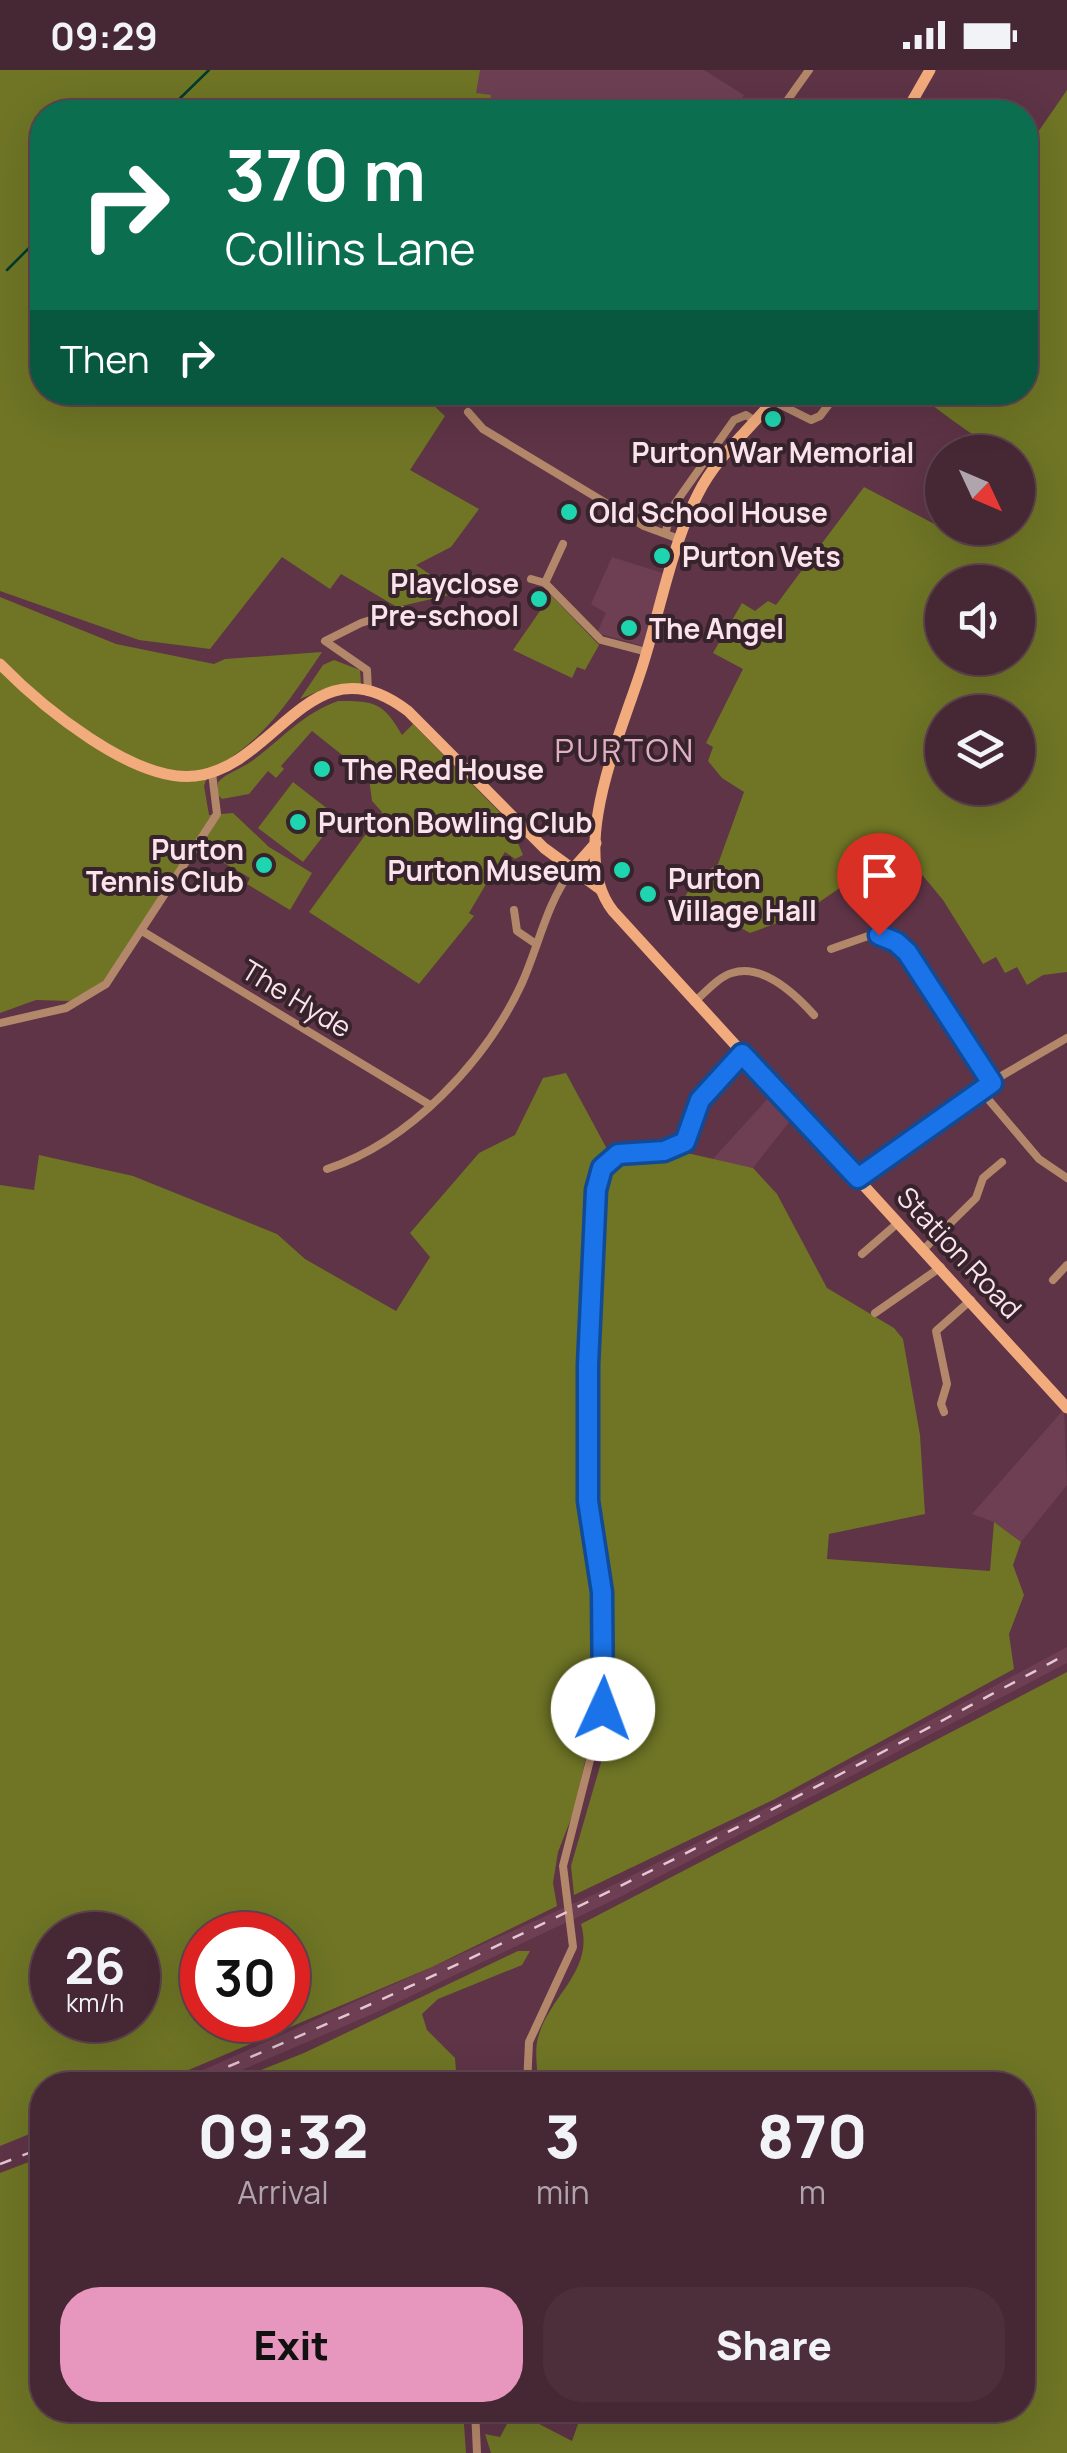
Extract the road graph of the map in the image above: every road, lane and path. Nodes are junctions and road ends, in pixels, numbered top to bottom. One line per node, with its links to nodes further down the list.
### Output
1 (809, 70): 3 (street)
2 (930, 70): 4 (street)
3 (788, 100)
4 (913, 100)
5 (769, 405): 9 (street)
6 (788, 405): 7 (street)
7 (828, 405)
8 (468, 412): 10 (street)
9 (755, 421): 10 (street); 11 (street)
10 (666, 530): 11 (street)
11 (681, 540): 16 (street)
12 (563, 544): 14 (street)
13 (531, 579): 14 (street)
14 (545, 583): 16 (street)
15 (402, 610): 18 (street)
16 (647, 652): 20 (street)
17 (0, 664): 19 (street)
18 (368, 692): 19 (street); 21 (street)
19 (212, 773): 24 (street)
20 (596, 843): 21 (street); 22 (street)
21 (571, 871): 22 (street); 25 (street)
22 (600, 889): 27 (street, Station Road)
23 (514, 910): 25 (street)
24 (142, 930): 29 (street); 34 (street, The Hyde)
25 (536, 944): 34 (street)
26 (832, 950): 32 (street)
27 (694, 1002): 28 (street); 31 (street, Station Road)
28 (814, 1015)
29 (0, 1023)
30 (1067, 1038): 32 (street)
31 (742, 1054): 37 (street, Station Road); 49 (street)
32 (992, 1083): 33 (street)
33 (982, 1092): 37 (street); 38 (street)
34 (430, 1105): 36 (street)
35 (1002, 1162): 40 (street)
36 (327, 1169)
37 (858, 1178): 39 (street, Station Road)
38 (1067, 1178)
39 (898, 1222): 40 (street, Station Road); 41 (street)
40 (924, 1249): 43 (street, Station Road)
41 (862, 1254)
42 (1067, 1265): 44 (street)
43 (941, 1268): 45 (street, Station Road); 46 (street)
44 (1053, 1280)
45 (971, 1300): 47 (street, Station Road); 48 (street)
46 (876, 1314)
47 (1067, 1408)
48 (944, 1412)
49 (528, 2072)
50 (476, 2422): 51 (street)
51 (477, 2453)

